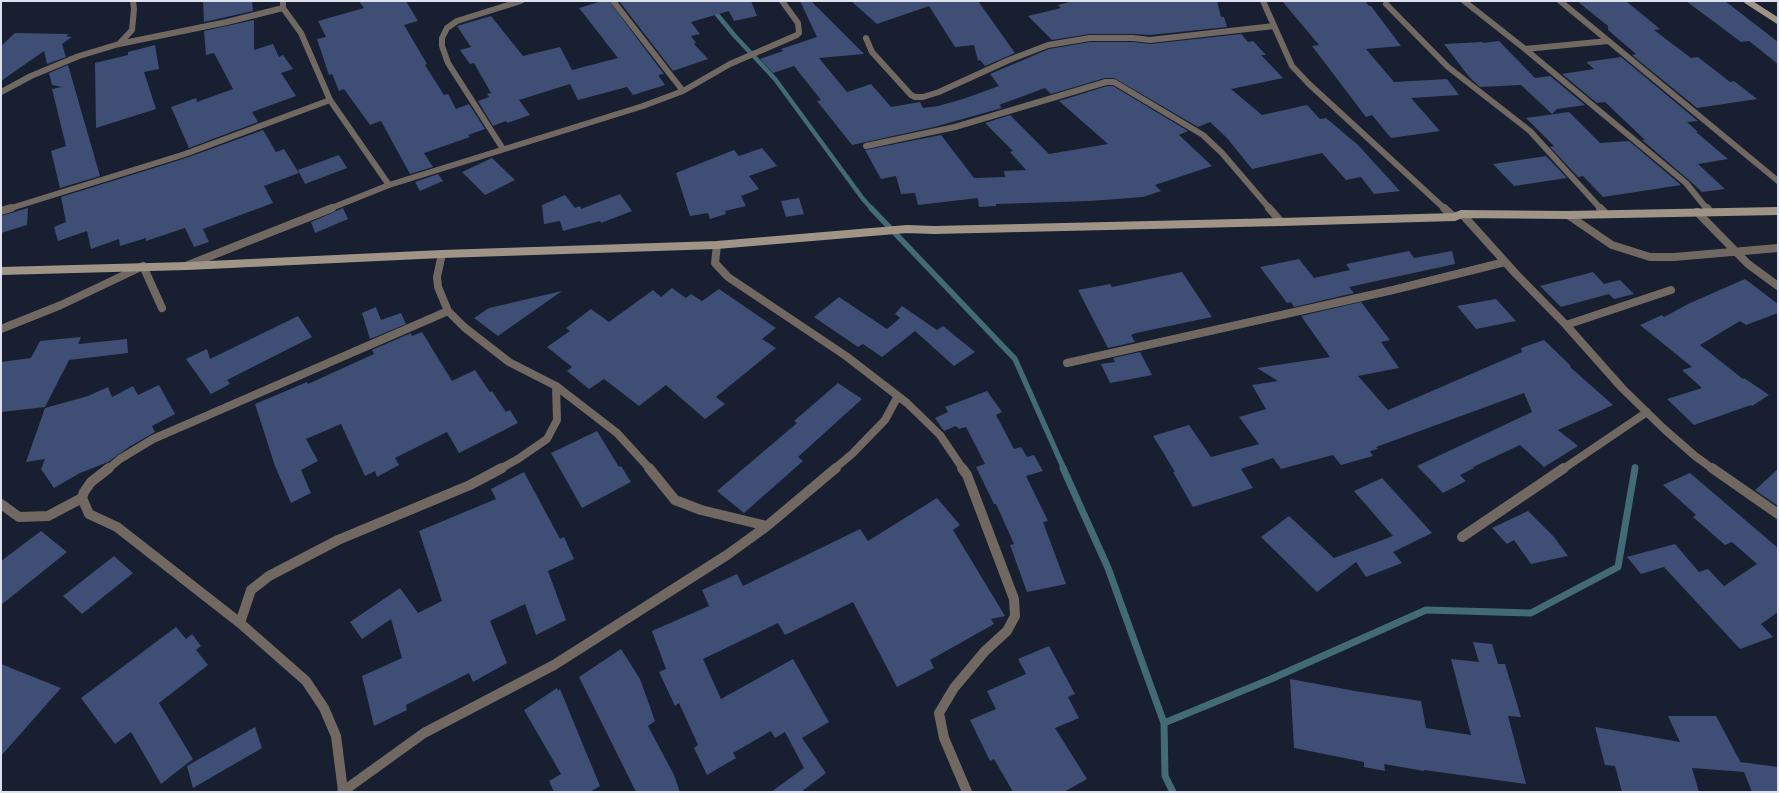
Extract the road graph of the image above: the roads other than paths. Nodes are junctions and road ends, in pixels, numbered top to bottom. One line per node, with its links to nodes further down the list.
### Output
1 (133, 1): 16 (street)
2 (283, 1): 11 (street)
3 (521, 1): 22 (street)
4 (613, 1): 18 (street)
5 (782, 1): 18 (street)
6 (1263, 1): 13 (street)
7 (1464, 1): 17 (street)
8 (1560, 1): 15 (street)
9 (1747, 1): 12 (street)
10 (1386, 4): 29 (street)
11 (283, 8): 16 (street); 20 (street)
12 (1778, 21)
13 (1274, 26): 14 (street); 31 (street)
14 (866, 38)
15 (1608, 41): 17 (street); 23 (street)
16 (119, 44): 19 (street)
17 (1525, 49): 28 (street)
18 (683, 91): 22 (street)
19 (1, 92)
20 (330, 100): 24 (street); 25 (street)
21 (866, 146): 32 (street)
22 (503, 149): 24 (street)
23 (1778, 181)
24 (389, 185): 39 (street)
25 (1, 211)
26 (1778, 211): 28 (street)
27 (1697, 212): 28 (street); 29 (street); 35 (street)
28 (1710, 212)
29 (1606, 214): 30 (street)
30 (1568, 215): 31 (street); 35 (street)
31 (1458, 216): 32 (street); 37 (street)
32 (1282, 222): 33 (street)
33 (717, 245): 36 (street); 49 (street)
34 (1778, 248): 35 (street)
35 (1735, 251): 41 (street)
36 (442, 254): 39 (street); 44 (street)
37 (1505, 262): 45 (street); 47 (street)
38 (143, 266): 39 (street); 40 (street); 43 (street); 46 (street)
39 (187, 266)
40 (1, 271)
41 (1778, 286)
42 (1671, 290): 45 (street)
43 (162, 308)
44 (448, 311): 48 (street); 51 (street)
45 (1566, 325): 50 (street)
46 (1, 329)
47 (1067, 363)
48 (556, 386): 54 (street); 56 (street)
49 (898, 396): 54 (street); 58 (street)
50 (1647, 412): 53 (street); 55 (street)
51 (82, 498): 52 (street); 56 (street)
52 (1, 504)
53 (1778, 514)
54 (767, 526): 57 (street)
55 (1462, 537)
56 (240, 623): 57 (street)
57 (343, 792)
58 (967, 792)

